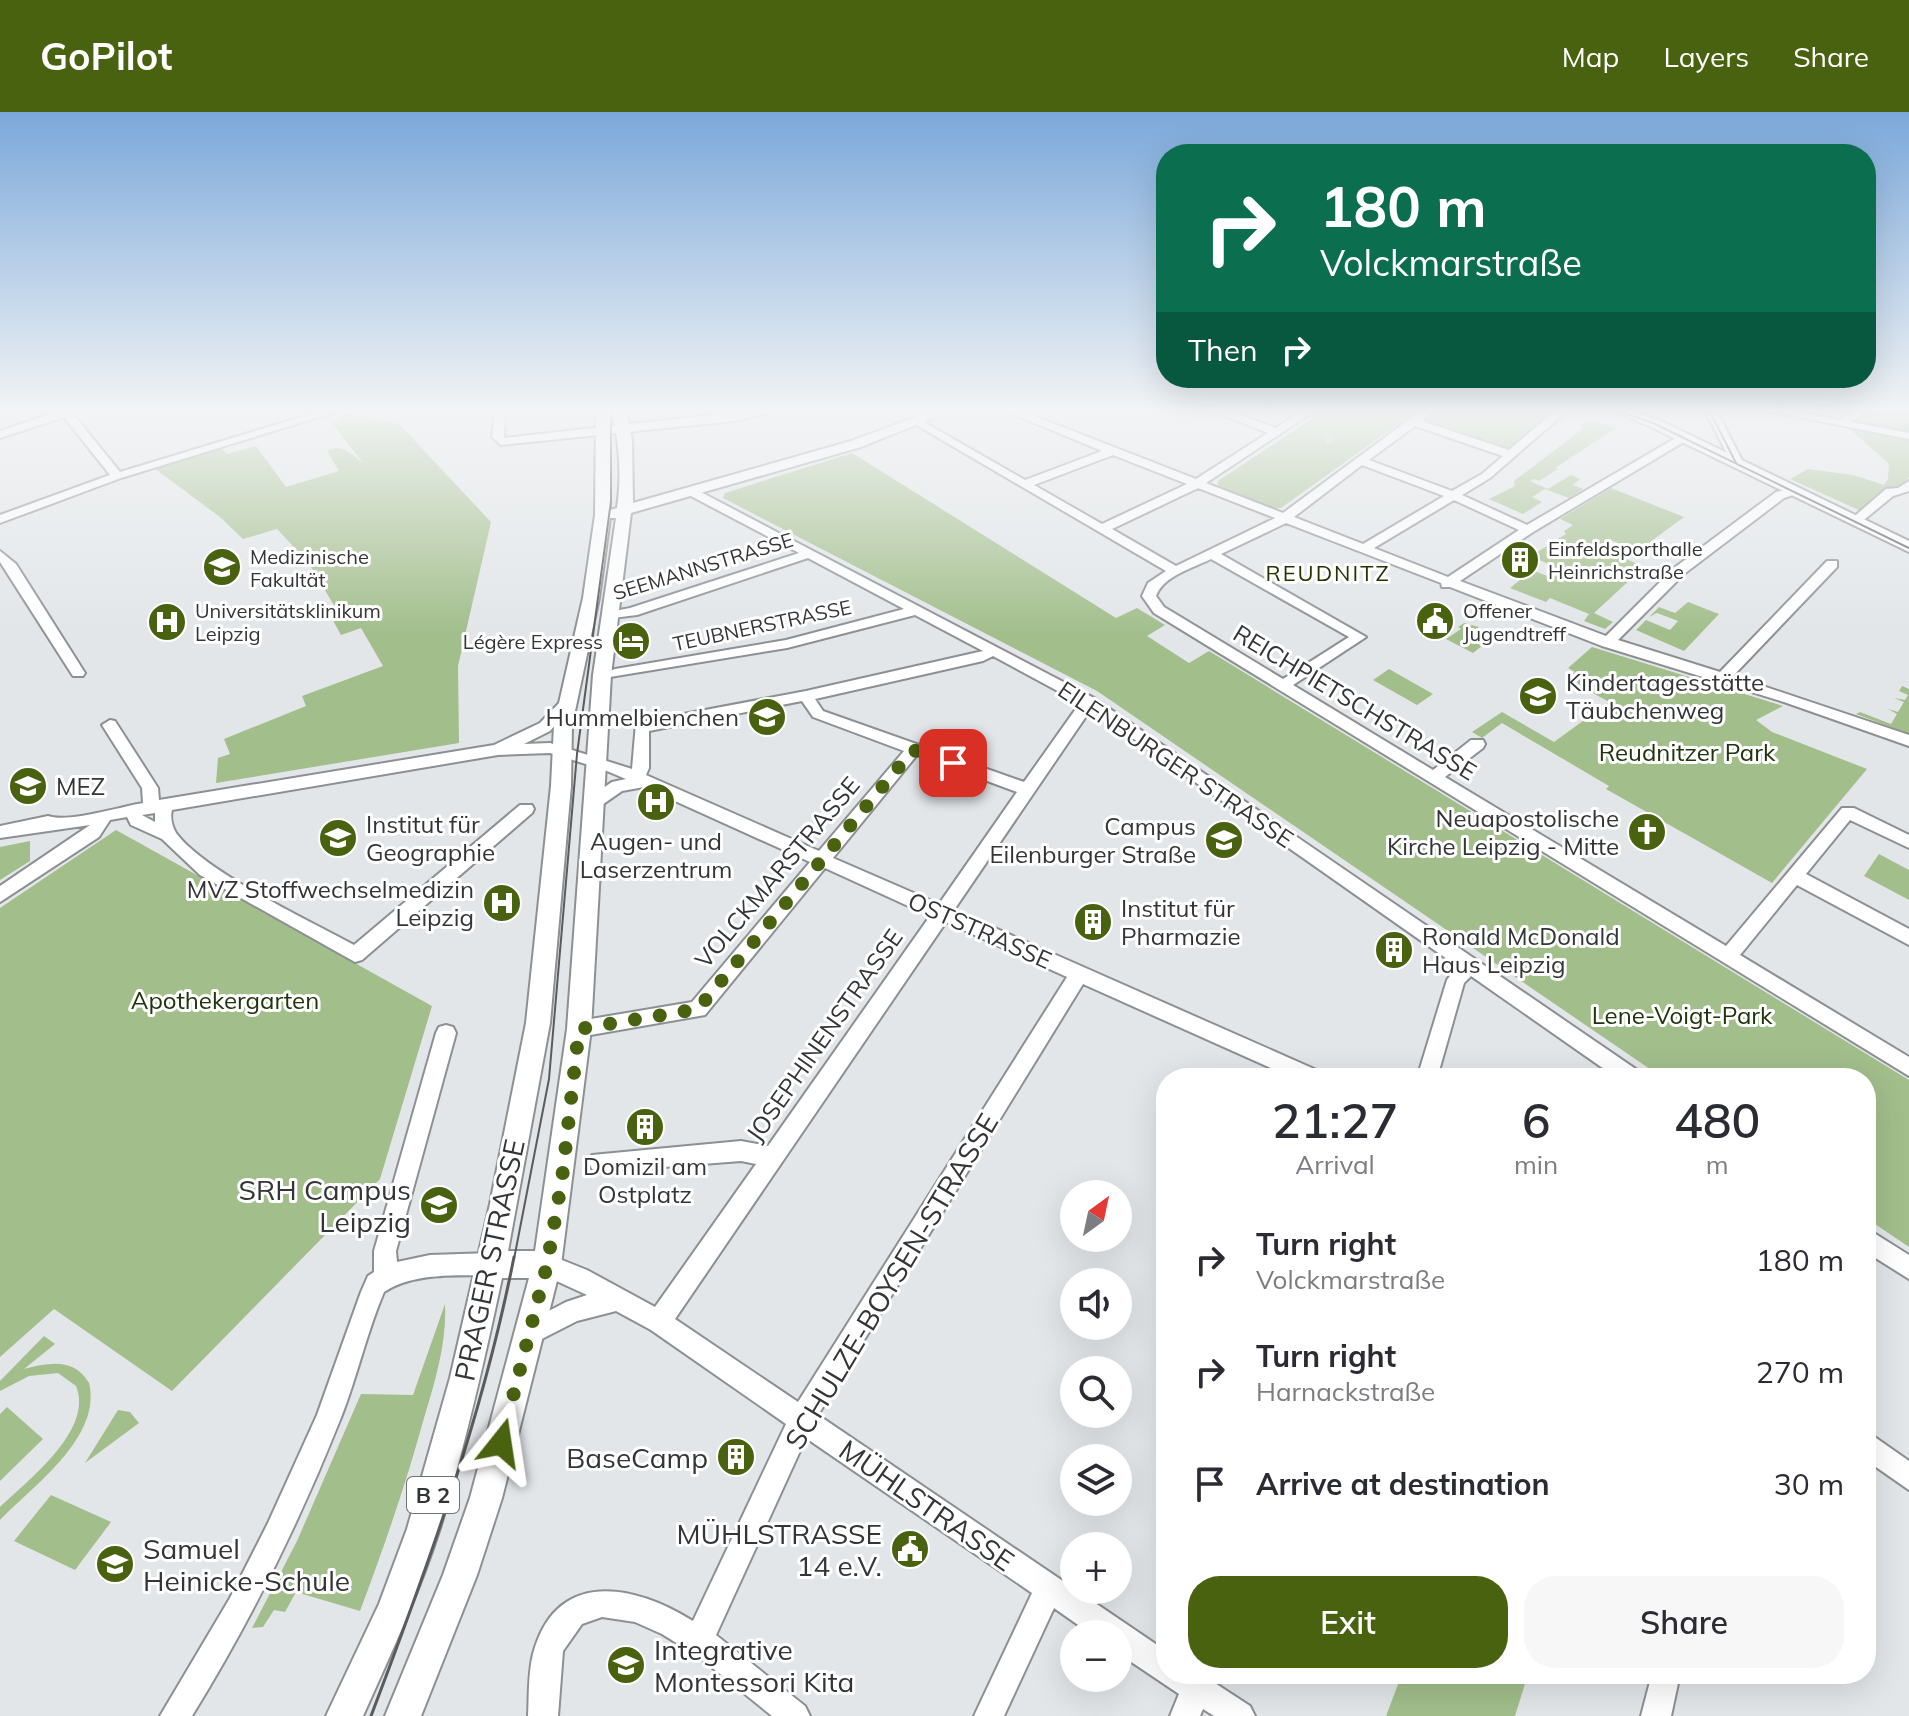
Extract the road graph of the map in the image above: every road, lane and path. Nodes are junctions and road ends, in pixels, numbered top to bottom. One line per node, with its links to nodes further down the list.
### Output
1 (93, 485): 22 (street)
2 (604, 485): 21 (main road)
3 (624, 485): 20 (main road)
4 (704, 485): 20 (main road)
5 (718, 485): 16 (main road)
6 (1026, 485): 25 (street)
7 (1195, 485): 25 (street)
8 (1199, 485): 23 (street)
9 (1329, 485): 23 (street)
10 (1425, 485): 18 (street)
11 (1470, 485): 18 (street)
12 (1606, 485): 26 (street)
13 (1780, 485): 15 (main road)
14 (1909, 485): 17 (street)
15 (1792, 491): 24 (main road); 39 (street)
16 (693, 492): 20 (main road); 29 (street, EILENBURGER STRASSE)
17 (1890, 492): 19 (street); 24 (street)
18 (1455, 496): 26 (street); 28 (street)
19 (1909, 499)
20 (624, 509): 21 (main road); 38 (main road, B 2)
21 (604, 513): 47 (main road, B 2)
22 (0, 519)
23 (1283, 519): 28 (street); 30 (street)
24 (1855, 521): 27 (main road)
25 (1102, 529): 33 (street)
26 (1528, 530): 34 (street)
27 (1909, 547)
28 (1362, 550): 34 (street)
29 (808, 554): 37 (street, EILENBURGER STRASSE); 38 (street, SEEMANNSTRASSE)
30 (1211, 554): 33 (street); 44 (street)
31 (0, 555): 41 (street)
32 (1832, 564): 36 (street)
33 (1175, 571): 44 (street, REICHPIETSCHSTRASSE)
34 (1447, 584): 39 (street)
35 (1787, 586): 36 (street)
36 (1804, 594): 43 (street)
37 (916, 610): 40 (street, EILENBURGER STRASSE); 42 (street, TEUBNERSTRASSE)
38 (609, 616): 54 (main road, B 2)
39 (1607, 643): 43 (street)
40 (988, 653): 45 (street); 46 (street, EILENBURGER STRASSE)
41 (78, 673)
42 (615, 674)
43 (1723, 678): 49 (street)
44 (1282, 686): 55 (street, REICHPIETSCHSTRASSE)
45 (806, 696): 53 (street); 56 (street)
46 (1089, 701): 57 (street, JOSEPHINENSTRASSE); 72 (street, EILENBURGER STRASSE)
47 (566, 704): 51 (street); 52 (main road, B 2)
48 (110, 725): 59 (street)
49 (1909, 741)
50 (1477, 744): 55 (street)
51 (498, 750): 52 (street, OSTSTRASSE); 59 (street)
52 (561, 750): 54 (street, OSTSTRASSE); 83 (main road, PRAGER STRASSE / B 2)
53 (913, 750): 57 (street); 66 (street, VOLCKMARSTRASSE)
54 (596, 761): 56 (street, OSTSTRASSE); 58 (main road, B 2)
55 (1433, 778): 71 (street, REICHPIETSCHSTRASSE)
56 (642, 780): 58 (street); 66 (street, OSTSTRASSE)
57 (1026, 789): 69 (street, JOSEPHINENSTRASSE)
58 (593, 803): 74 (main road, PRAGER STRASSE / B 2)
59 (158, 806): 61 (street); 64 (street)
60 (526, 809): 64 (street)
61 (132, 810): 62 (street); 64 (street)
62 (105, 815): 63 (street); 68 (street)
63 (0, 832)
64 (168, 835)
65 (1909, 842): 67 (street)
66 (821, 860): 69 (street, OSTSTRASSE); 74 (street, VOLCKMARSTRASSE)
67 (1795, 876): 70 (street); 71 (street)
68 (0, 895)
69 (940, 912): 73 (street, OSTSTRASSE); 80 (street, JOSEPHINENSTRASSE)
70 (1909, 938)
71 (1728, 956): 76 (street, REICHPIETSCHSTRASSE)
72 (1470, 965): 78 (street); 79 (street, EILENBURGER STRASSE)
73 (1079, 974): 77 (street, OSTSTRASSE); 90 (street, SCHULZE-BOYSEN-STRASSE)
74 (579, 1029): 84 (main road, PRAGER STRASSE / B 2)
75 (446, 1033): 86 (street)
76 (1909, 1067)
77 (1291, 1068)
78 (1430, 1068)
79 (1619, 1068)
80 (772, 1157): 81 (street); 88 (street, JOSEPHINENSTRASSE)
81 (600, 1162)
82 (1876, 1246): 85 (street)
83 (491, 1264): 84 (main road); 86 (street); 102 (main road, PRAGER STRASSE / B 2)
84 (547, 1265): 87 (street, MÜHLSTRASSE); 89 (main road, PRAGER STRASSE / B 2)
85 (1909, 1268)
86 (386, 1275): 101 (street)
87 (618, 1299): 88 (street, MÜHLSTRASSE); 89 (street)
88 (659, 1322): 90 (street, MÜHLSTRASSE)
89 (530, 1333): 103 (main road, PRAGER STRASSE / B 2)
90 (802, 1418): 93 (street, MÜHLSTRASSE); 95 (street, SCHULZE-BOYSEN-STRASSE)
91 (1876, 1452): 92 (street)
92 (1909, 1477)
93 (1049, 1589): 94 (street, MÜHLSTRASSE); 106 (street)
94 (1095, 1620)
95 (699, 1640): 104 (street); 105 (street)
96 (1132, 1645): 97 (street, MÜHLSTRASSE)
97 (1156, 1661)
98 (1186, 1684): 107 (street)
99 (1191, 1684): 108 (street)
100 (1664, 1684): 109 (street)
101 (175, 1716)
102 (344, 1716)
103 (403, 1716)
104 (543, 1716)
105 (795, 1716)
106 (989, 1716)
107 (1185, 1716)
108 (1240, 1716)
109 (1656, 1716)

